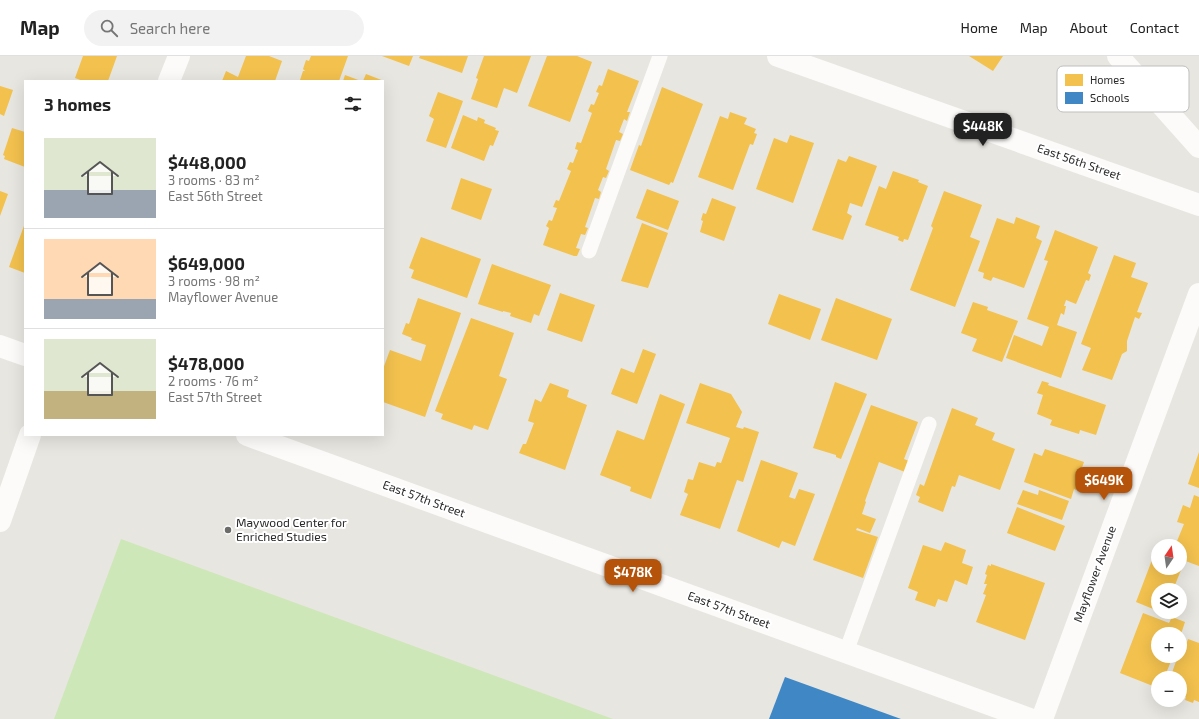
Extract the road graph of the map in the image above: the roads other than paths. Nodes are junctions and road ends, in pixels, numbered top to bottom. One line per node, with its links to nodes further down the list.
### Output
1 (179, 56): 6 (street)
2 (660, 56): 10 (lane)
3 (778, 56): 9 (street, East 56th Street)
4 (1118, 56): 5 (street)
5 (1127, 66)
6 (169, 80)
7 (1168, 112): 8 (street)
8 (1199, 146)
9 (1199, 205)
10 (589, 251)
11 (1199, 294): 20 (street, Mayflower Avenue)
12 (0, 346): 13 (street)
13 (24, 355)
14 (930, 424): 18 (lane)
15 (30, 436): 17 (street)
16 (250, 436): 18 (street, East 57th Street)
17 (0, 521)
18 (846, 652): 19 (street, East 57th Street)
19 (1030, 719)
20 (1042, 719)

